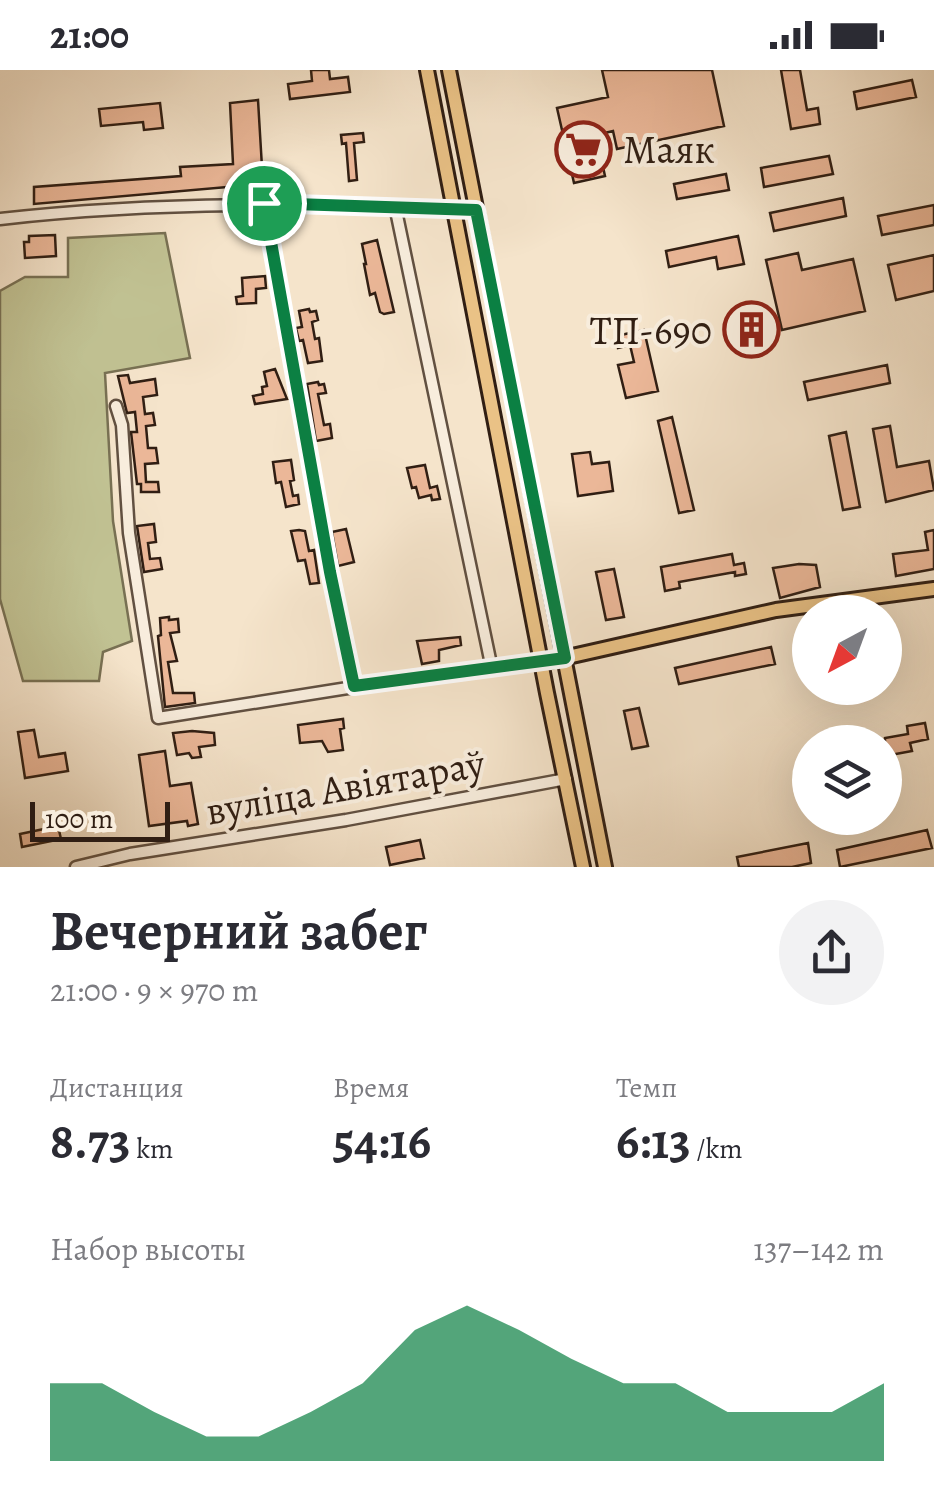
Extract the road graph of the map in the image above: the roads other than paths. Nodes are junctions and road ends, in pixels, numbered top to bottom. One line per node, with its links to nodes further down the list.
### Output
1 (427, 70): 5 (main road)
2 (449, 70): 6 (main road)
3 (264, 203): 4 (street); 7 (street); 13 (street)
4 (395, 206): 5 (street); 12 (street)
5 (453, 209): 6 (street); 11 (main road)
6 (476, 210): 10 (main road)
7 (0, 219)
8 (116, 406): 13 (street)
9 (934, 589): 10 (main road)
10 (565, 658): 11 (main road); 17 (main road)
11 (541, 663): 12 (street); 14 (main road)
12 (492, 669): 13 (street)
13 (354, 686)
14 (566, 779): 15 (street, вуліца Авіятараў); 16 (main road)
15 (76, 867)
16 (584, 867)
17 (605, 867)

